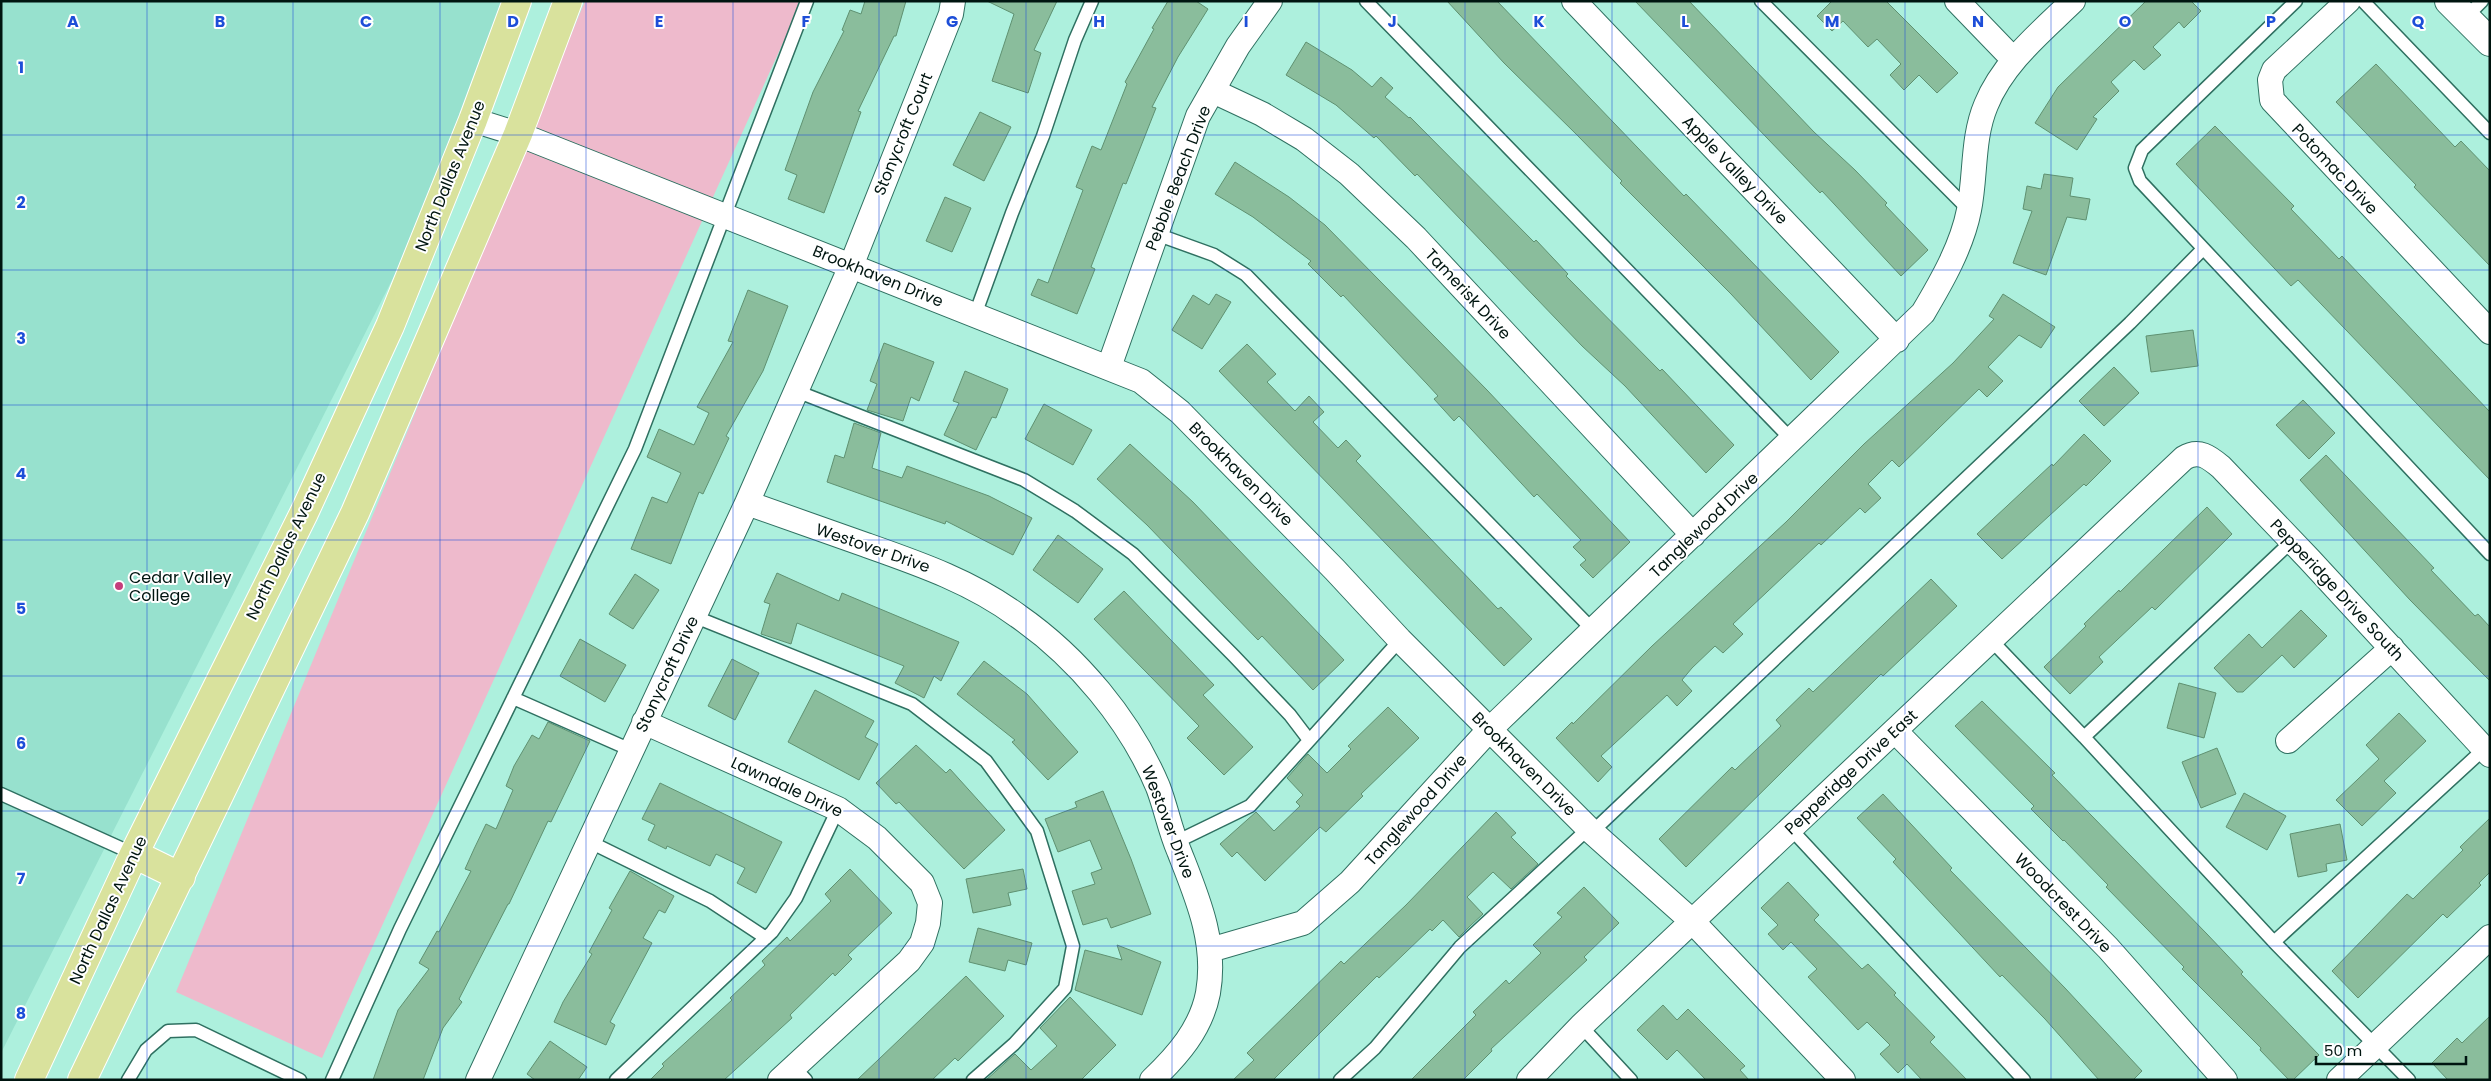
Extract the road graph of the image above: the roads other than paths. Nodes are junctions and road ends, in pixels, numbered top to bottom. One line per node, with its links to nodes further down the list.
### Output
1 (516, 1): 19 (main road, North Dallas Avenue)
2 (568, 1): 21 (main road)
3 (807, 1): 23 (lane)
4 (953, 1): 26 (street, Stonycroft Court)
5 (1092, 1): 27 (lane)
6 (1270, 1): 18 (street, Pebble Beach Drive)
7 (1366, 1): 32 (lane)
8 (1574, 1): 29 (street, Apple Valley Drive)
9 (1761, 1): 22 (lane)
10 (1957, 1): 17 (street)
11 (2073, 1): 17 (street, Tanglewood Drive)
12 (2296, 1): 25 (lane)
13 (2348, 1): 28 (street, Potomac Drive)
14 (2363, 1): 20 (lane)
15 (2466, 7): 16 (street)
16 (2490, 42)
17 (2013, 59): 22 (street, Tanglewood Drive)
18 (1213, 91): 24 (street, Pebble Beach Drive); 35 (street, Tamerisk Drive)
19 (473, 120): 21 (street, Brookhaven Drive); 58 (main road, North Dallas Avenue)
20 (2490, 133)
21 (518, 134): 23 (street, Brookhaven Drive); 59 (main road)
22 (1969, 210): 29 (street, Tanglewood Drive)
23 (726, 216): 26 (street, Brookhaven Drive); 43 (lane)
24 (1156, 234): 30 (street, Pebble Beach Drive); 39 (lane)
25 (2204, 250): 37 (lane); 55 (lane)
26 (851, 266): 27 (street, Brookhaven Drive); 31 (street, Stonycroft Drive)
27 (976, 315): 30 (street, Brookhaven Drive)
28 (2490, 332)
29 (1897, 340): 32 (street, Tanglewood Drive)
30 (1109, 367): 40 (street, Brookhaven Drive)
31 (796, 391): 34 (street, Stonycroft Drive); 48 (lane)
32 (1792, 440): 35 (street, Tanglewood Drive)
33 (2175, 466): 36 (street, Pepperidge Drive South); 41 (street, Pepperidge Drive East)
34 (747, 503): 38 (street, Stonycroft Drive); 57 (street, Westover Drive)
35 (1693, 535): 39 (street, Tanglewood Drive)
36 (2292, 541): 42 (street, Pepperidge Drive South); 47 (lane)
37 (2490, 554)
38 (693, 616): 44 (street, Stonycroft Drive); 75 (lane)
39 (1593, 630): 45 (street, Tanglewood Drive)
40 (1400, 640): 45 (street, Brookhaven Drive); 48 (lane)
41 (1991, 640): 46 (street, Pepperidge Drive East); 47 (lane)
42 (2392, 648): 49 (street); 51 (street, Pepperidge Drive South)
43 (513, 698): 50 (lane); 72 (lane)
44 (644, 722): 50 (street, Stonycroft Drive); 53 (street, Lawndale Drive)
45 (1489, 730): 55 (street, Brookhaven Drive); 64 (street, Tanglewood Drive)
46 (1895, 731): 54 (street, Pepperidge Drive East); 82 (street, Woodcrest Drive)
47 (2084, 738): 63 (lane)
48 (1309, 740): 57 (lane)
49 (2288, 741)
50 (631, 750): 56 (street, Stonycroft Drive)
51 (2487, 752): 63 (lane)
52 (1, 794): 58 (lane)
53 (838, 809): 62 (lane); 67 (street, Lawndale Drive)
54 (1791, 829): 60 (street, Pepperidge Drive East); 81 (lane)
55 (1590, 830): 60 (street, Brookhaven Drive); 77 (lane)
56 (588, 841): 62 (lane); 73 (street, Stonycroft Drive)
57 (1176, 842): 64 (street, Westover Drive)
58 (134, 854): 59 (main road); 68 (main road, North Dallas Avenue)
59 (181, 877): 69 (main road)
60 (1693, 922): 65 (street, Pepperidge Drive East); 80 (street, Brookhaven Drive)
61 (2490, 937): 66 (street)
62 (766, 938): 74 (lane)
63 (2274, 942): 66 (lane)
64 (1210, 950): 76 (street, Westover Drive)
65 (1581, 1026): 78 (street, Pepperidge Drive East); 79 (lane)
66 (2376, 1044): 83 (street); 84 (lane)
67 (794, 1076)
68 (29, 1080)
69 (82, 1080)
70 (128, 1080): 71 (lane)
71 (300, 1080)
72 (332, 1080)
73 (478, 1080)
74 (616, 1080)
75 (973, 1080)
76 (1152, 1080)
77 (1340, 1080)
78 (1529, 1080)
79 (1631, 1080)
80 (1843, 1080)
81 (2024, 1080)
82 (2225, 1080)
83 (2339, 1080)
84 (2410, 1080)

